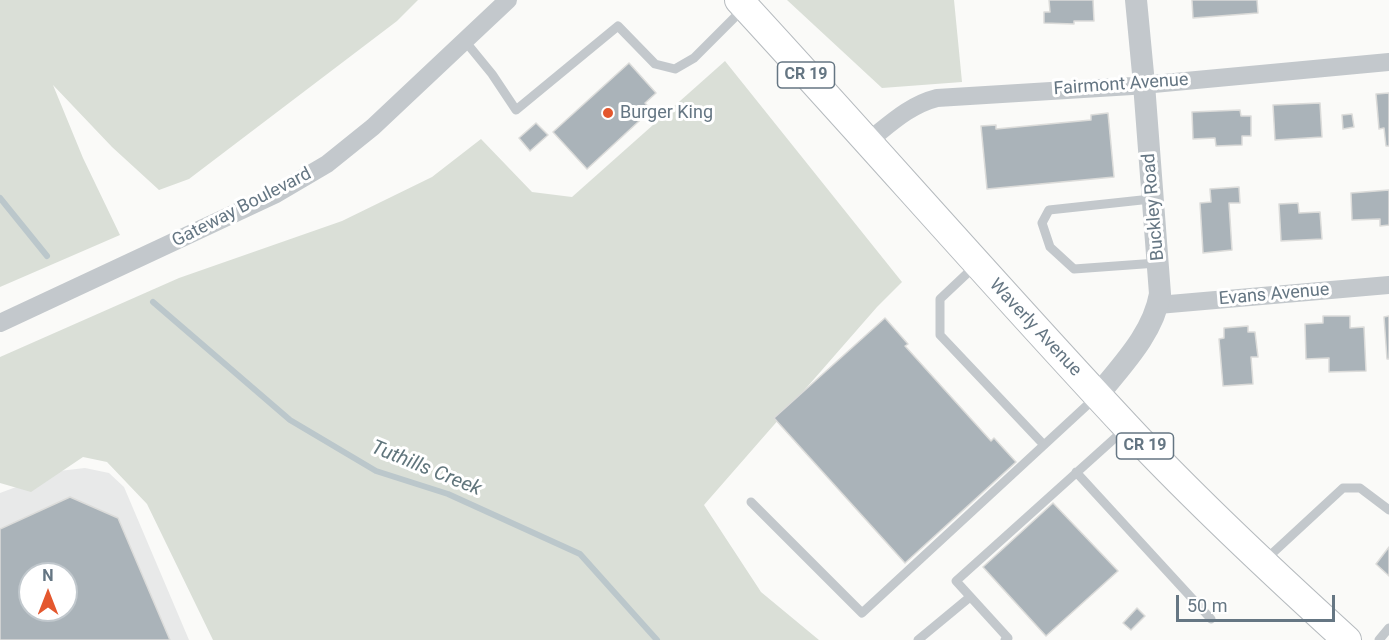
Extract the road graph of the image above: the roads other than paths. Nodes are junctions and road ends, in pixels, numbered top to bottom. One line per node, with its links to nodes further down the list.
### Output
1 (508, 0): 4 (street, Gateway Boulevard)
2 (1136, 0): 6 (street, Buckley Road)
3 (742, 3): 4 (lane); 7 (main road, Waverly Avenue / CR 19)
4 (465, 41): 13 (street, Gateway Boulevard)
5 (1389, 62): 6 (street, Fairmont Avenue)
6 (1144, 84): 7 (street, Fairmont Avenue); 8 (street, Buckley Road)
7 (867, 142): 10 (main road, Waverly Avenue / CR 19)
8 (1154, 199): 9 (street, Buckley Road); 9 (lane)
9 (1159, 263): 12 (street, Buckley Road)
10 (977, 265): 14 (main road, Waverly Avenue / CR 19); 16 (lane)
11 (1389, 285): 12 (street, Evans Avenue)
12 (1158, 305): 14 (street, Buckley Road)
13 (0, 323)
14 (1098, 395): 15 (main road, Waverly Avenue / CR 19); 16 (lane)
15 (1127, 427): 17 (lane); 20 (main road, Waverly Avenue / CR 19)
16 (1044, 445): 18 (lane)
17 (1076, 472): 21 (lane); 22 (lane)
18 (751, 502)
19 (1389, 510): 20 (lane)
20 (1262, 562): 26 (main road, Waverly Avenue / CR 19)
21 (970, 597): 24 (lane); 25 (lane)
22 (1211, 619)
23 (1389, 628): 27 (lane)
24 (918, 640)
25 (1005, 640)
26 (1347, 640)
27 (1379, 640)

